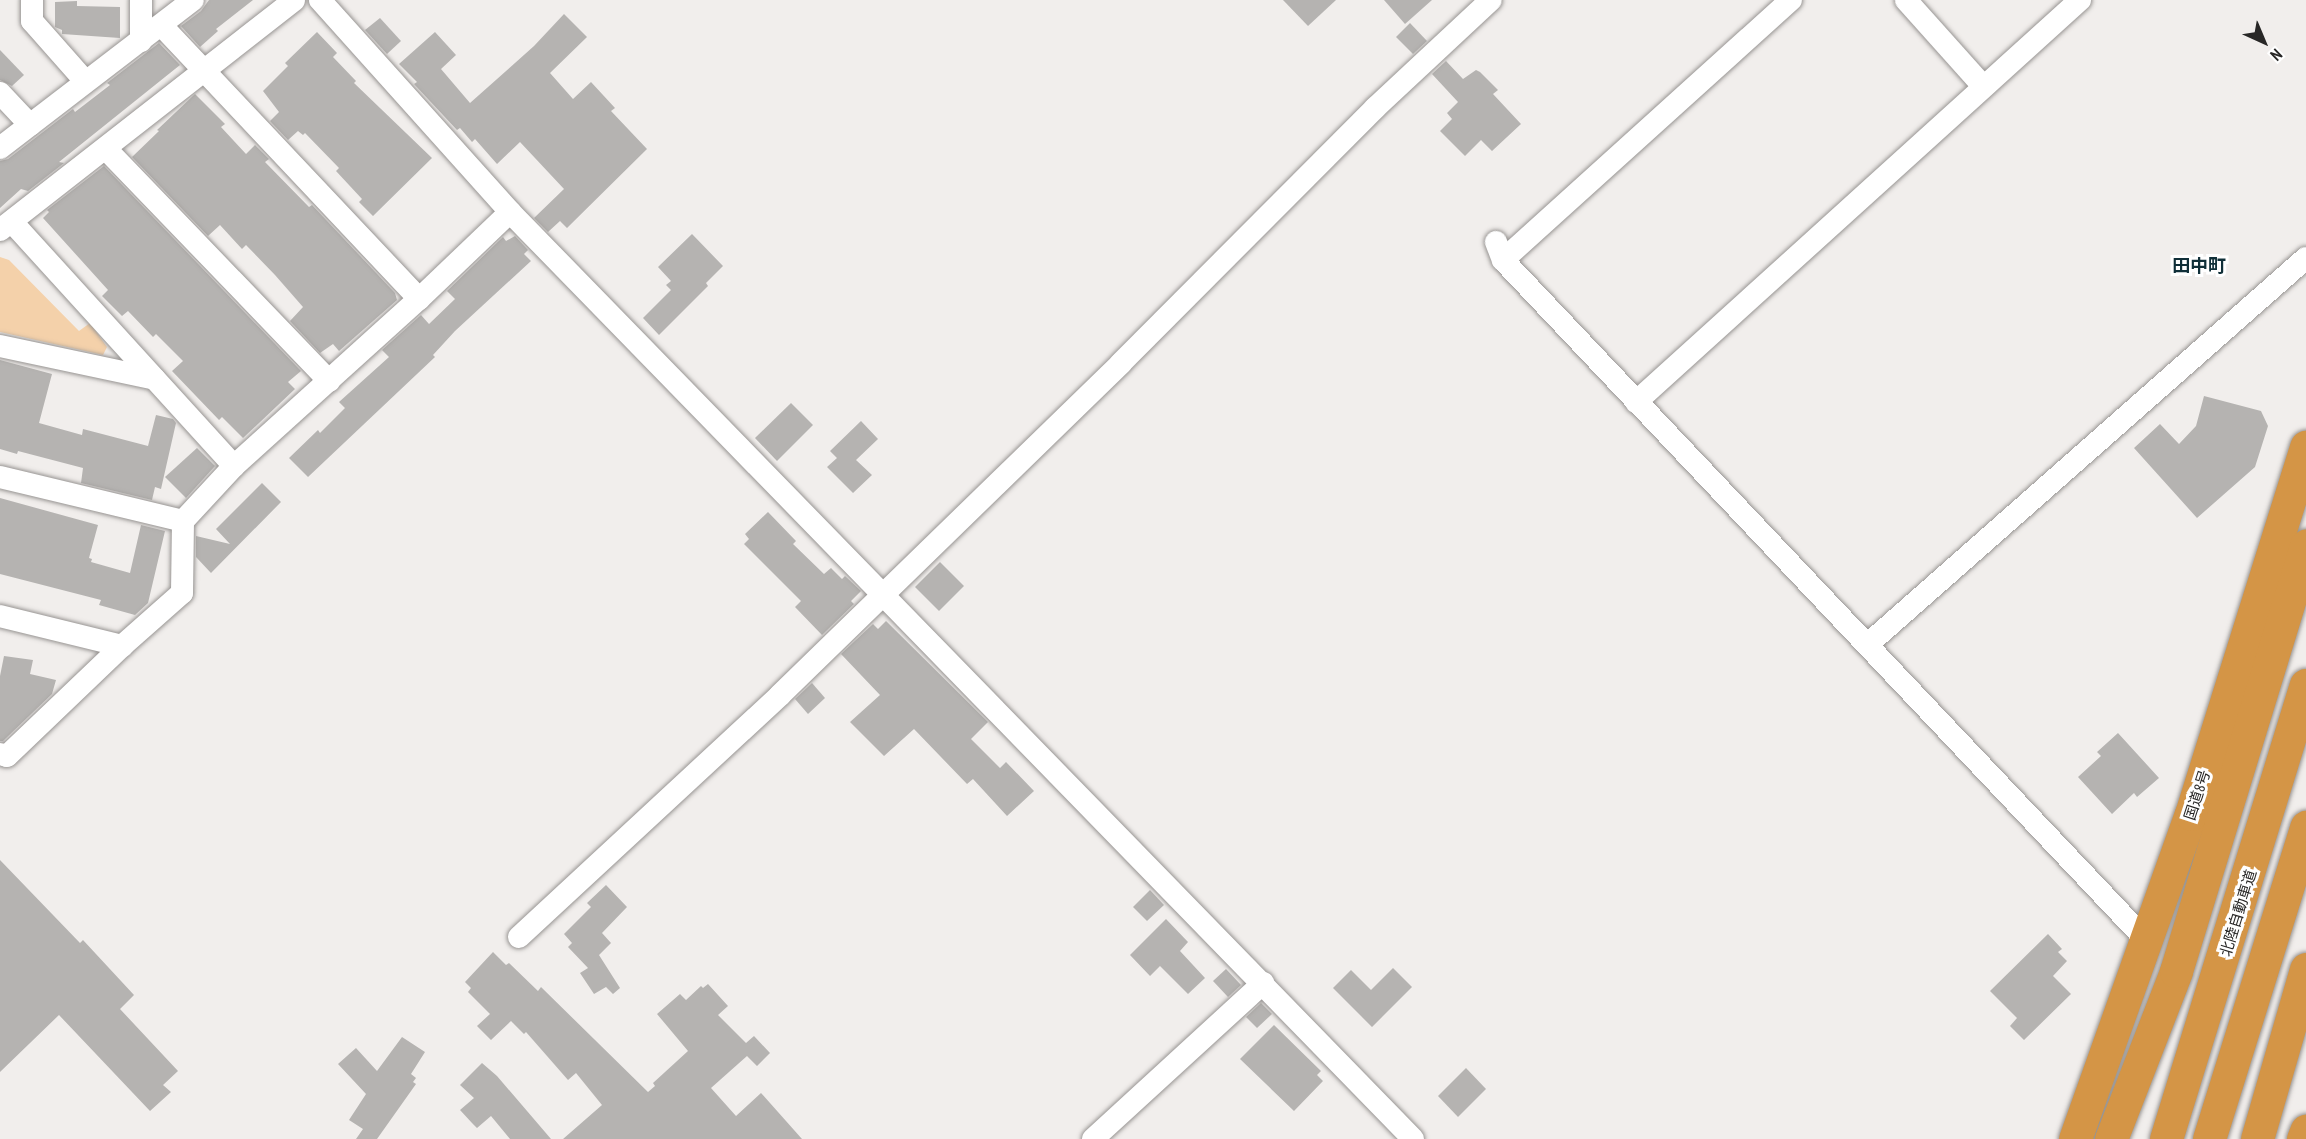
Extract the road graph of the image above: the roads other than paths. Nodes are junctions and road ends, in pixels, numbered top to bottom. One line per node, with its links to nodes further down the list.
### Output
1 (32, 0): 13 (street)
2 (141, 0): 11 (street)
3 (193, 0): 10 (street)
4 (294, 0): 12 (street)
5 (320, 0): 19 (street)
6 (1491, 0): 32 (street)
7 (1791, 0): 26 (street)
8 (1906, 0): 14 (street)
9 (2080, 0): 14 (street)
10 (162, 26): 11 (street); 12 (street)
11 (141, 41): 13 (street)
12 (206, 72): 18 (street); 22 (street)
13 (85, 81): 16 (street)
14 (1983, 86): 26 (street)
15 (0, 93): 16 (street)
16 (30, 124): 17 (street)
17 (0, 148)
18 (106, 149): 20 (street); 25 (street)
19 (510, 212): 22 (street); 32 (street)
20 (6, 226): 24 (street)
21 (2306, 258): 34 (street)
22 (419, 299): 25 (street)
23 (0, 346): 24 (street)
24 (155, 379): 28 (street)
25 (329, 381): 28 (street)
26 (1636, 402): 34 (street)
27 (2306, 447): 40 (highway, 国道8号)
28 (234, 466): 30 (street)
29 (0, 477): 30 (street)
30 (183, 521): 35 (street)
31 (2306, 545): 46 (highway)
32 (881, 596): 39 (street); 42 (street)
33 (0, 616): 35 (street)
34 (1867, 645): 40 (street)
35 (122, 646): 37 (street)
36 (2306, 685): 47 (highway, 北陸自動車道)
37 (0, 754)
38 (2306, 827): 48 (highway)
39 (519, 937)
40 (2147, 941): 45 (highway, 国道8号)
41 (2306, 969): 49 (highway)
42 (1263, 983): 43 (street); 44 (street)
43 (1093, 1139)
44 (1413, 1139)
45 (2075, 1139)
46 (2111, 1139)
47 (2166, 1139)
48 (2209, 1139)
49 (2257, 1139)

